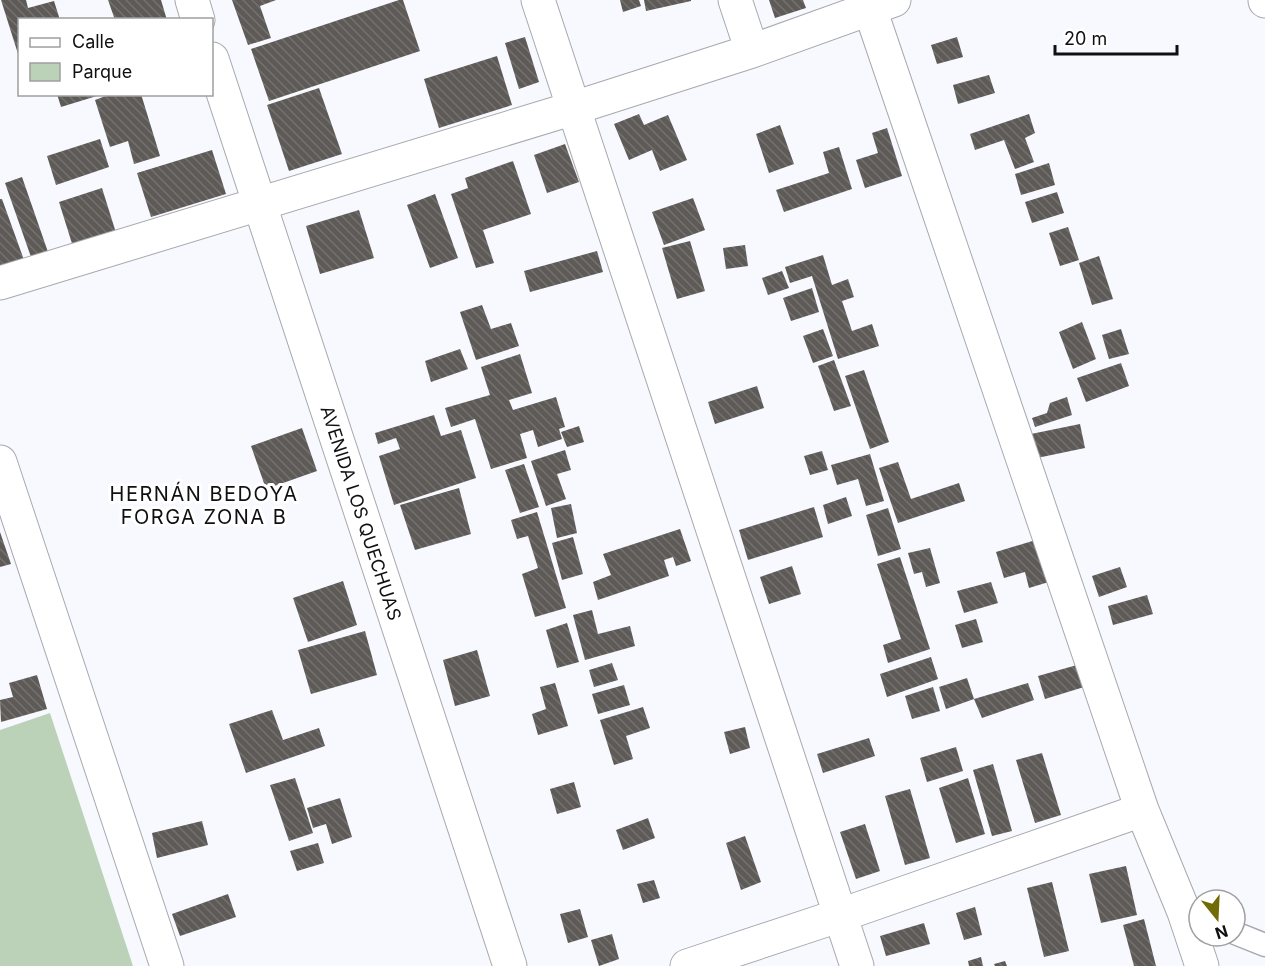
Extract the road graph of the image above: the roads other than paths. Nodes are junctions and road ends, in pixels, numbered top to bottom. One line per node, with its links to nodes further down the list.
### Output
1 (192, 0): 5 (street)
2 (538, 0): 8 (street)
3 (735, 0): 6 (street)
4 (882, 4): 6 (street); 12 (street)
5 (197, 18)
6 (752, 51): 8 (street)
7 (213, 62): 9 (street, AVENIDA LOS QUECHUAS)
8 (574, 108): 9 (street); 14 (street)
9 (260, 203): 10 (street); 19 (street, AVENIDA LOS QUECHUAS)
10 (0, 283)
11 (0, 462): 18 (street)
12 (1142, 810): 13 (street); 14 (street)
13 (1187, 906)
14 (841, 915): 20 (street); 21 (street)
15 (1247, 938): 16 (lane)
16 (1265, 945)
17 (1198, 948): 22 (street)
18 (167, 966)
19 (510, 966)
20 (687, 966)
21 (857, 966)
22 (1202, 966)

